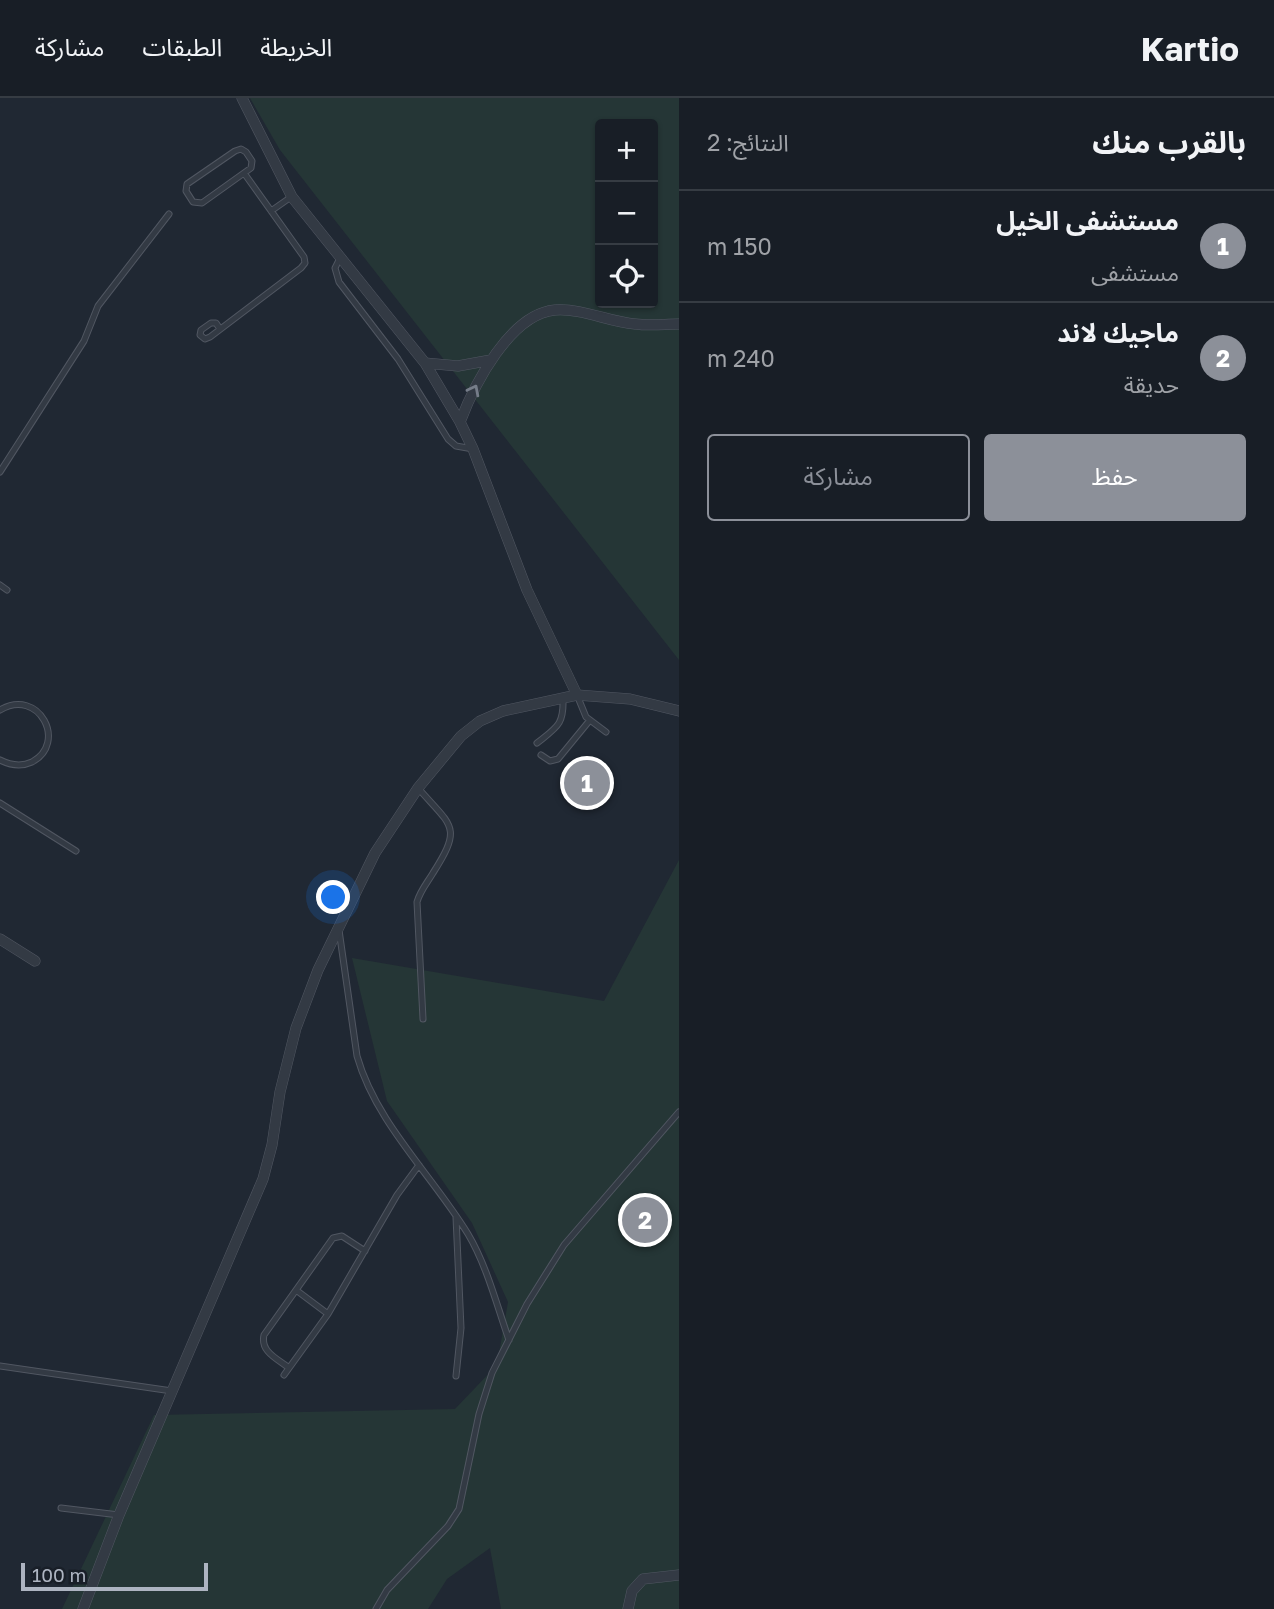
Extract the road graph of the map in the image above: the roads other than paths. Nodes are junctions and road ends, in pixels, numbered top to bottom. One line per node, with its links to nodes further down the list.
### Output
1 (242, 98): 3 (street)
2 (244, 173): 2 (lane); 4 (lane)
3 (292, 197): 4 (lane); 6 (street)
4 (271, 211): 8 (lane)
5 (169, 214): 13 (lane)
6 (342, 257): 10 (street); 12 (lane)
7 (679, 324): 9 (street)
8 (220, 329)
9 (491, 360): 10 (street); 11 (street, one-way to 9)
10 (425, 363): 11 (street)
11 (460, 422): 12 (street)
12 (473, 449): 16 (street)
13 (0, 472)
14 (0, 585): 15 (lane)
15 (7, 590)
16 (577, 695): 17 (street); 19 (street); 20 (lane)
17 (564, 698): 22 (lane); 25 (street)
18 (0, 710): 24 (lane)
19 (679, 711)
20 (590, 720): 21 (lane); 23 (lane)
21 (606, 733)
22 (537, 743)
23 (541, 755)
24 (0, 760)
25 (418, 788): 28 (street); 31 (lane)
26 (0, 803): 27 (lane)
27 (76, 851)
28 (339, 930): 33 (lane); 43 (street)
29 (0, 939): 30 (street)
30 (35, 961)
31 (423, 1019)
32 (679, 1112): 38 (lane)
33 (419, 1164): 34 (lane); 35 (lane)
34 (456, 1217): 38 (lane); 42 (lane)
35 (365, 1251): 36 (lane); 37 (lane)
36 (296, 1290): 37 (lane); 40 (lane)
37 (328, 1314): 40 (lane)
38 (509, 1341): 48 (lane)
39 (0, 1366): 43 (lane)
40 (289, 1368): 41 (lane)
41 (284, 1375)
42 (456, 1376)
43 (172, 1391): 45 (street)
44 (61, 1508): 45 (lane)
45 (119, 1515): 47 (street)
46 (679, 1575): 49 (street)
47 (83, 1609)
48 (376, 1609)
49 (628, 1609)

